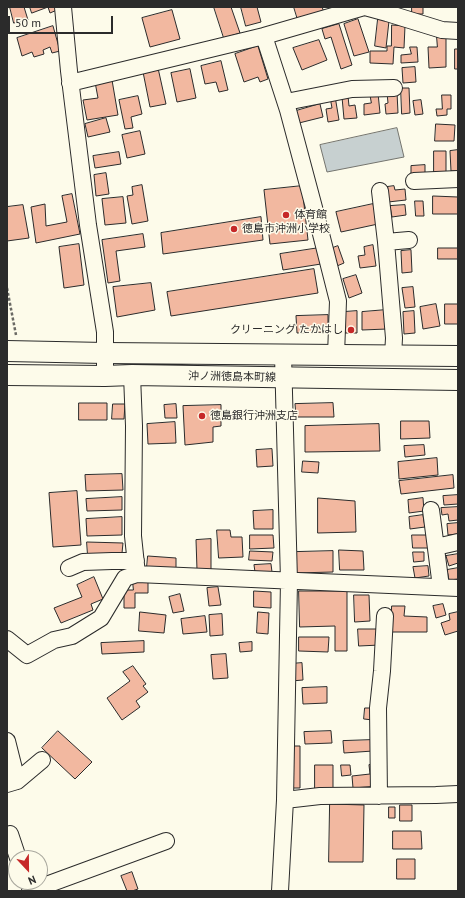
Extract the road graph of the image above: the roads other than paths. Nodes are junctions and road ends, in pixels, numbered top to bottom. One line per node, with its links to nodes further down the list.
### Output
1 (63, 7): 5 (street)
2 (364, 7): 3 (street); 4 (street)
3 (458, 31)
4 (264, 36): 5 (street); 7 (street)
5 (70, 83): 14 (street)
6 (394, 88): 7 (street)
7 (286, 102): 16 (street)
8 (458, 179): 9 (street)
9 (414, 181)
10 (380, 191): 12 (street)
11 (409, 240): 12 (street)
12 (386, 242): 17 (street)
13 (13, 351): 14 (main road, 沖ノ洲徳島本町線)
14 (105, 353): 15 (main road, 沖ノ洲徳島本町線); 21 (street)
15 (283, 355): 16 (main road, 沖ノ洲徳島本町線); 22 (street)
16 (336, 355): 17 (main road, 沖ノ洲徳島本町線)
17 (393, 356): 18 (main road, 沖ノ洲徳島本町線)
18 (458, 356)
19 (7, 374): 21 (main road, 沖ノ洲徳島本町線)
20 (132, 375): 21 (main road, 沖ノ洲徳島本町線); 22 (main road, 沖ノ洲徳島本町線); 28 (street)
21 (105, 376)
22 (284, 378): 23 (main road, 沖ノ洲徳島本町線); 29 (street)
23 (458, 380)
24 (431, 510): 26 (street)
25 (458, 542): 26 (street)
26 (436, 547): 30 (street)
27 (68, 568): 28 (street)
28 (137, 568): 29 (street); 33 (street)
29 (289, 581): 30 (street); 39 (street)
30 (441, 587): 31 (street)
31 (458, 588)
32 (385, 616): 38 (street)
33 (7, 638)
34 (8, 741): 36 (street)
35 (42, 760): 36 (street)
36 (12, 783)
37 (458, 794): 38 (street)
38 (379, 796): 39 (street)
39 (285, 800): 44 (street)
40 (10, 834): 42 (street)
41 (166, 841): 43 (street)
42 (15, 850)
43 (30, 891)
44 (280, 891)

